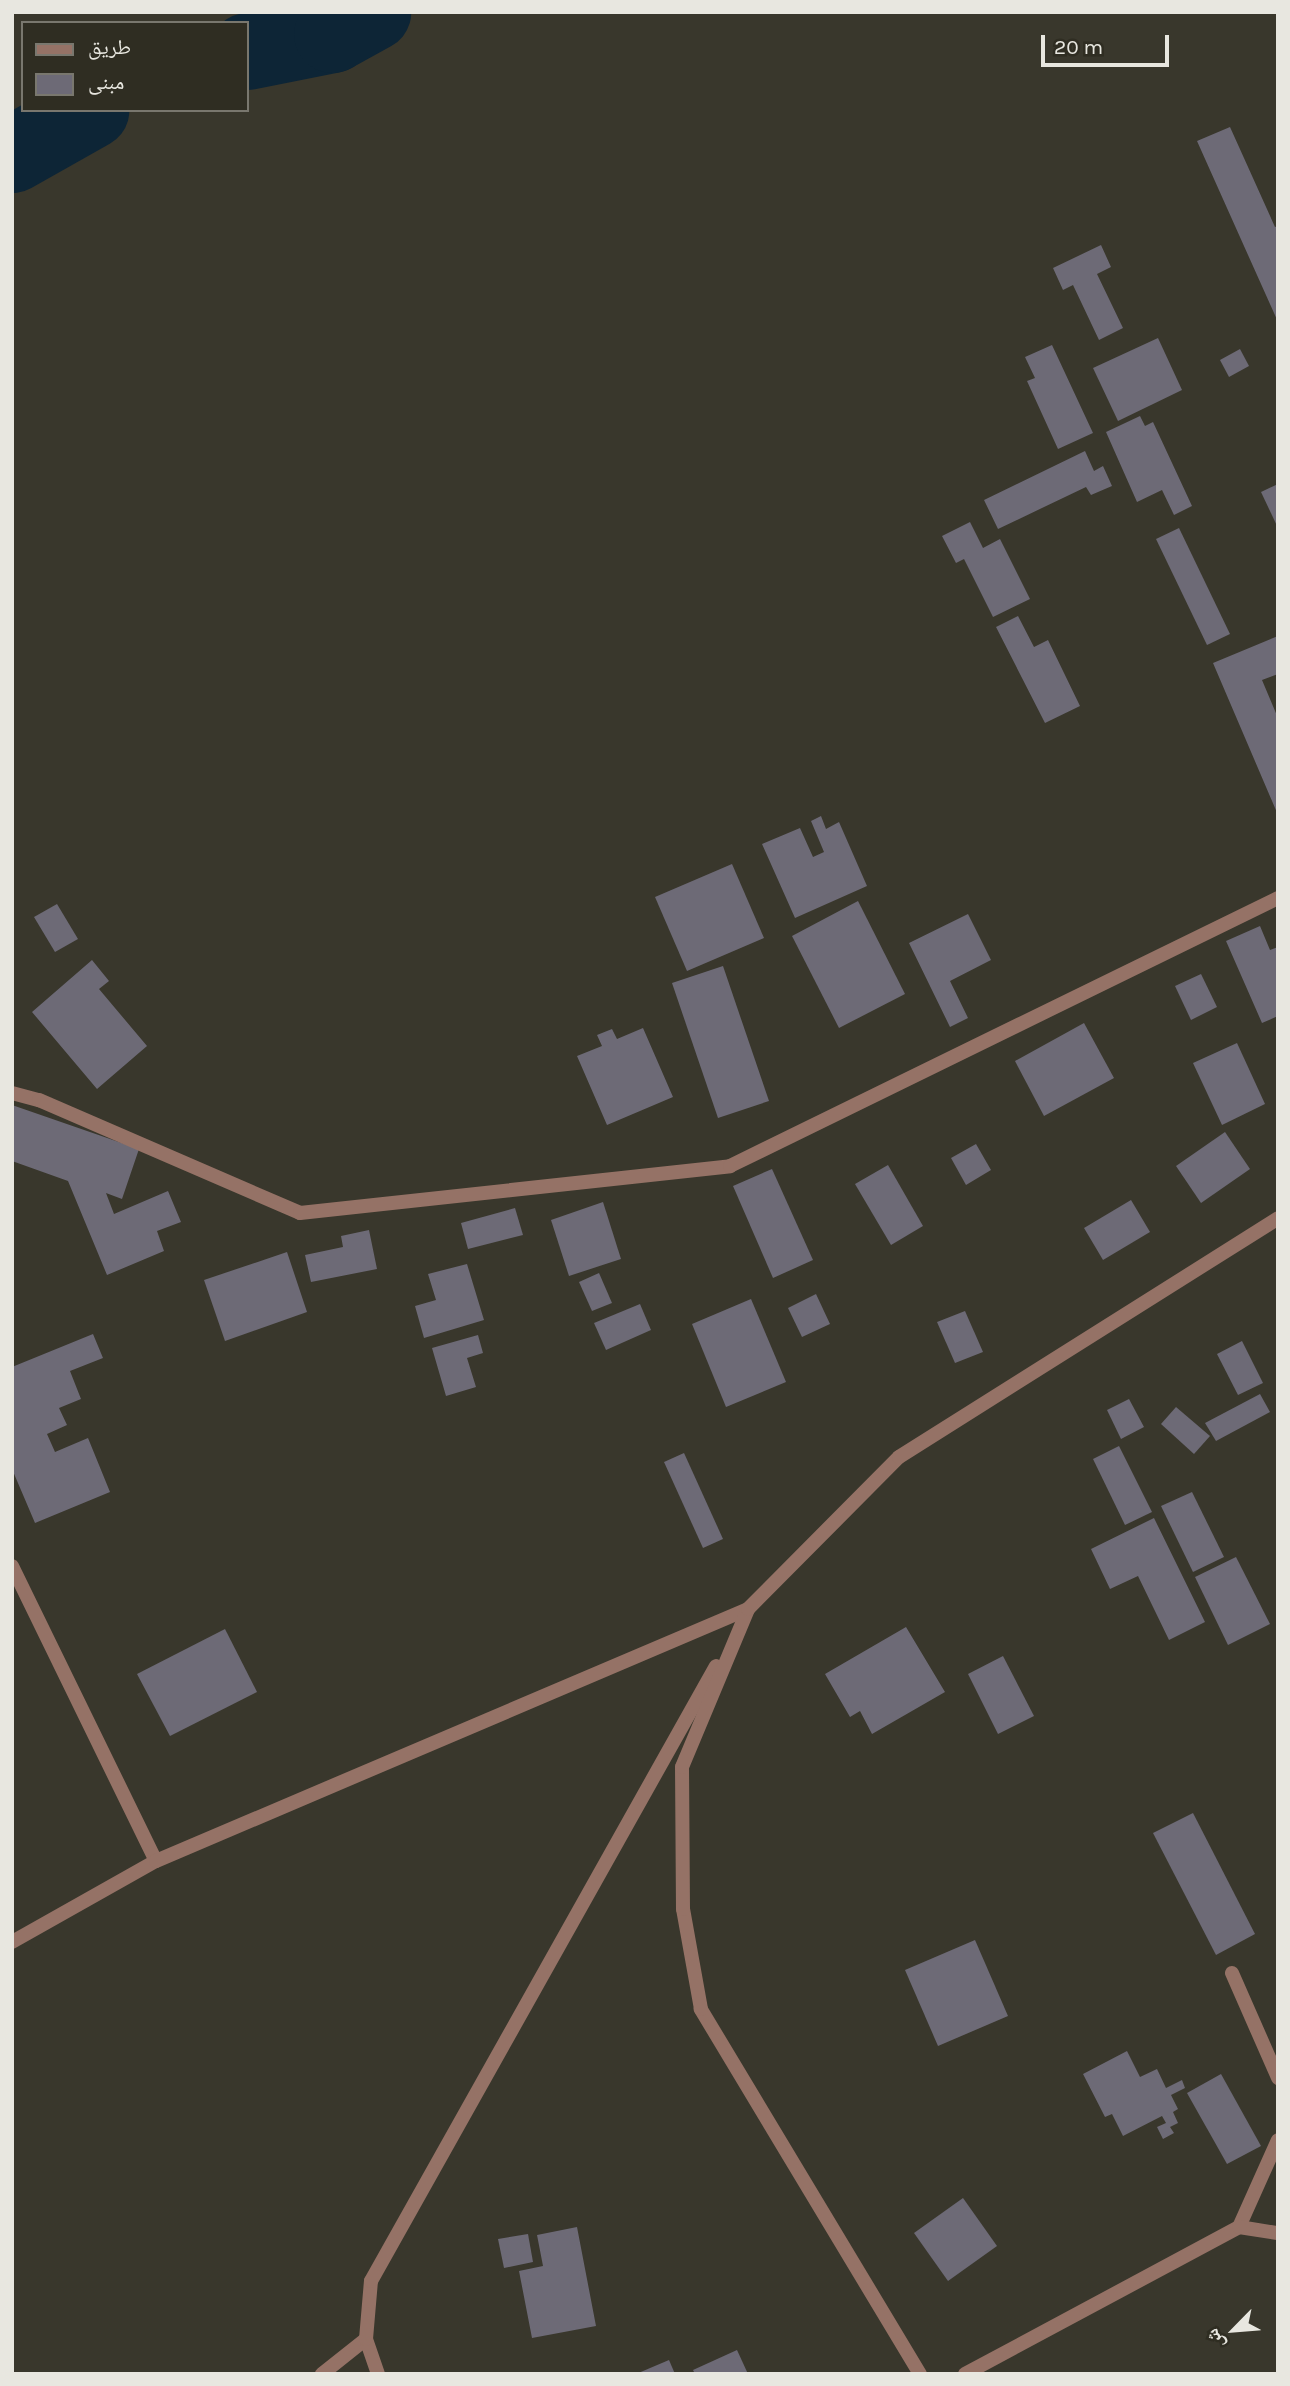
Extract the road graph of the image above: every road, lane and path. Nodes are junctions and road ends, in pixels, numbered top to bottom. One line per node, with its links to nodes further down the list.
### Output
1 (1278, 898): 2 (street)
2 (12, 1093)
3 (1278, 1218): 5 (street)
4 (12, 1566): 6 (street)
5 (748, 1609): 6 (street); 13 (street); 16 (street)
6 (156, 1861): 7 (street)
7 (12, 1942)
8 (1232, 1973): 9 (street)
9 (1278, 2078)
10 (1278, 2140): 11 (street)
11 (1239, 2227): 12 (street); 17 (street)
12 (1278, 2233)
13 (366, 2339): 14 (street); 15 (street)
14 (322, 2374)
15 (378, 2374)
16 (920, 2374)
17 (965, 2374)

